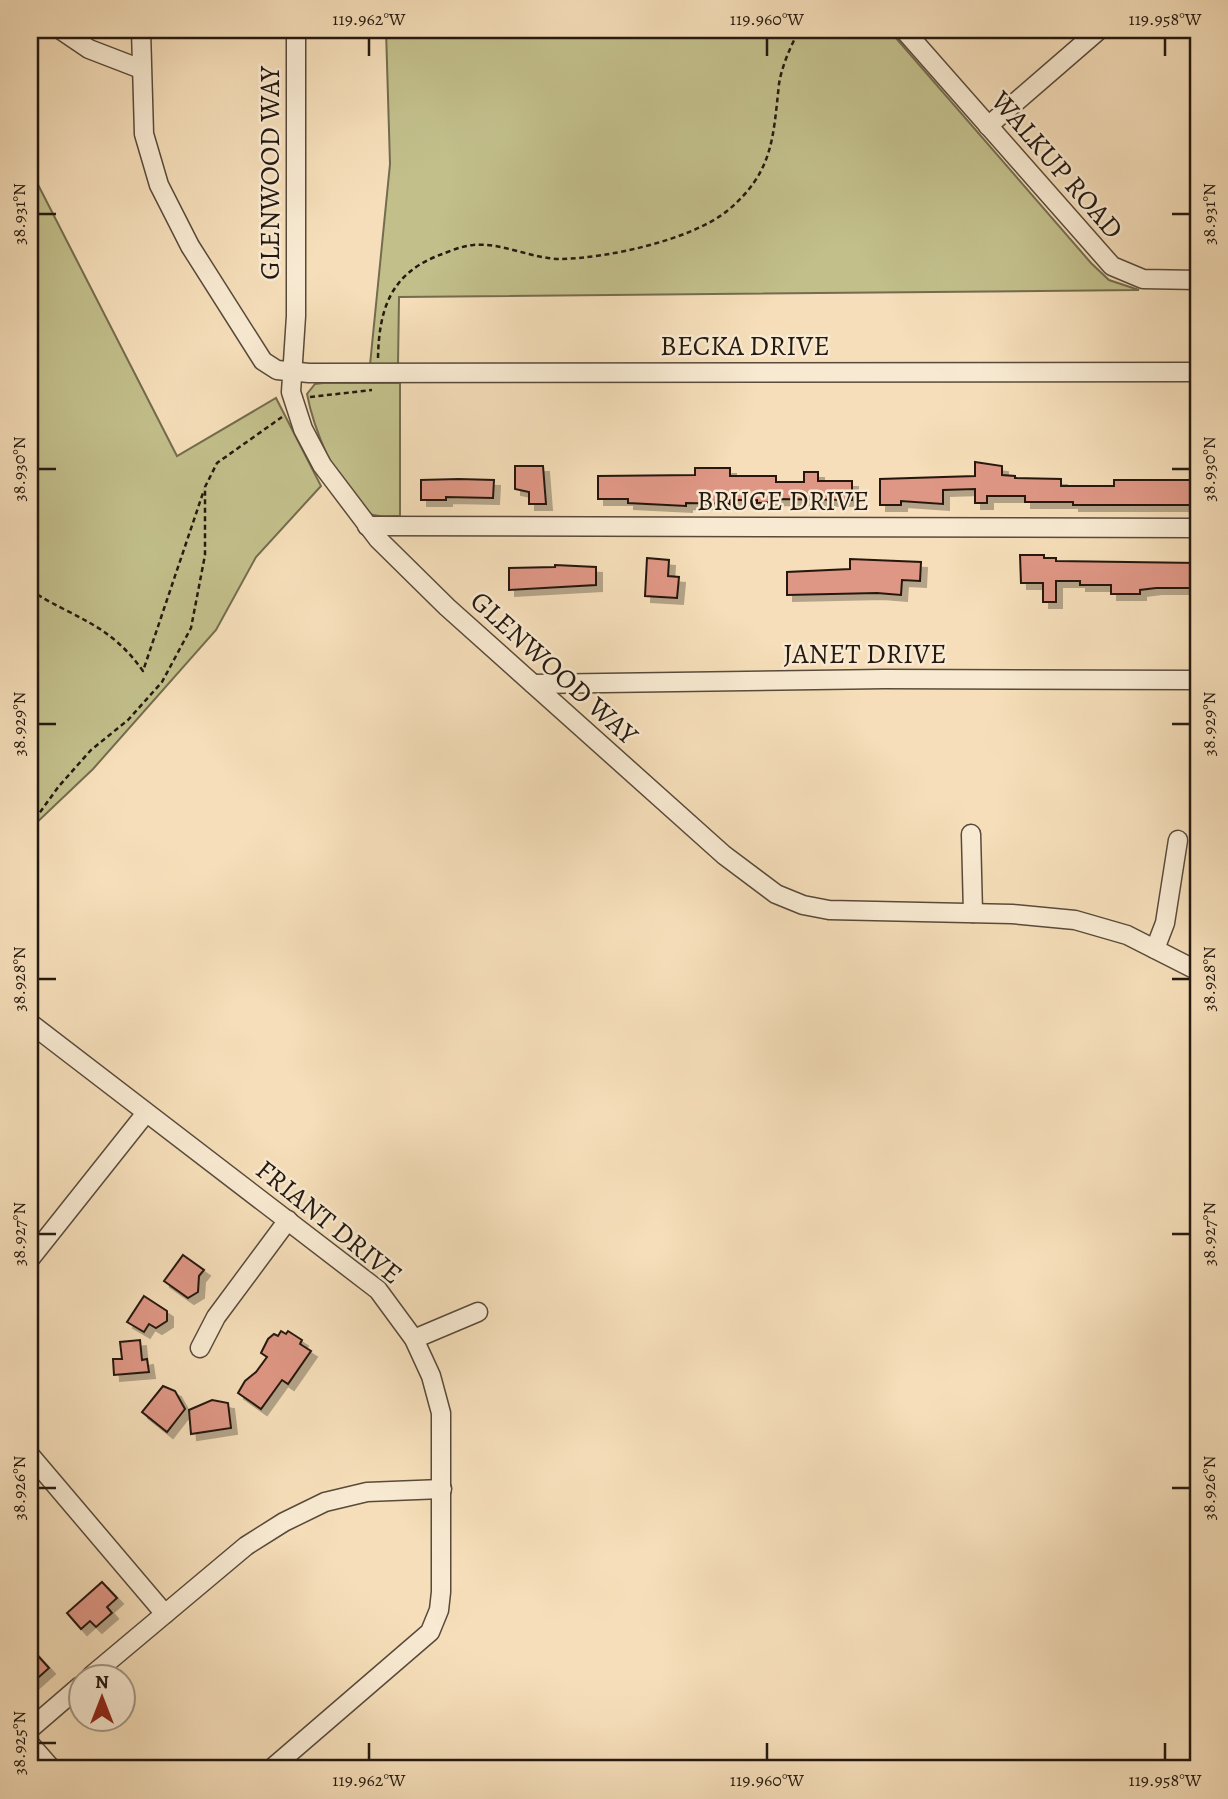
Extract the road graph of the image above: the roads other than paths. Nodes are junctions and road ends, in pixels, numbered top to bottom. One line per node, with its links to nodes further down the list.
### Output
1 (61, 30): 6 (street)
2 (142, 30): 6 (street)
3 (296, 30): 10 (street, GLENWOOD WAY)
4 (904, 30): 7 (street, WALKUP ROAD)
5 (1099, 30): 7 (street)
6 (141, 69): 10 (street)
7 (988, 126): 8 (street, WALKUP ROAD)
8 (1198, 280)
9 (1198, 372): 10 (street, BECKA DRIVE)
10 (291, 373): 11 (street, GLENWOOD WAY)
11 (367, 526): 12 (street, BRUCE DRIVE); 14 (street, GLENWOOD WAY)
12 (1198, 528)
13 (1198, 680): 14 (street, JANET DRIVE)
14 (533, 684): 17 (street, GLENWOOD WAY)
15 (971, 834): 17 (street)
16 (1178, 840): 18 (street)
17 (973, 913): 18 (street, GLENWOOD WAY)
18 (1155, 949): 19 (street, GLENWOOD WAY)
19 (1198, 971)
20 (30, 1023): 21 (street, FRIANT DRIVE)
21 (146, 1113): 22 (street, FRIANT DRIVE); 23 (street)
22 (288, 1220): 25 (street, FRIANT DRIVE); 26 (street)
23 (30, 1259)
24 (478, 1311): 25 (street)
25 (414, 1339): 28 (street, FRIANT DRIVE)
26 (200, 1348)
27 (30, 1455): 29 (street)
28 (442, 1489): 29 (street); 35 (street, FRIANT DRIVE)
29 (165, 1614): 30 (street)
30 (108, 1662)
31 (66, 1698): 32 (street)
32 (30, 1728)
33 (30, 1744): 34 (street)
34 (52, 1769)
35 (271, 1769)

